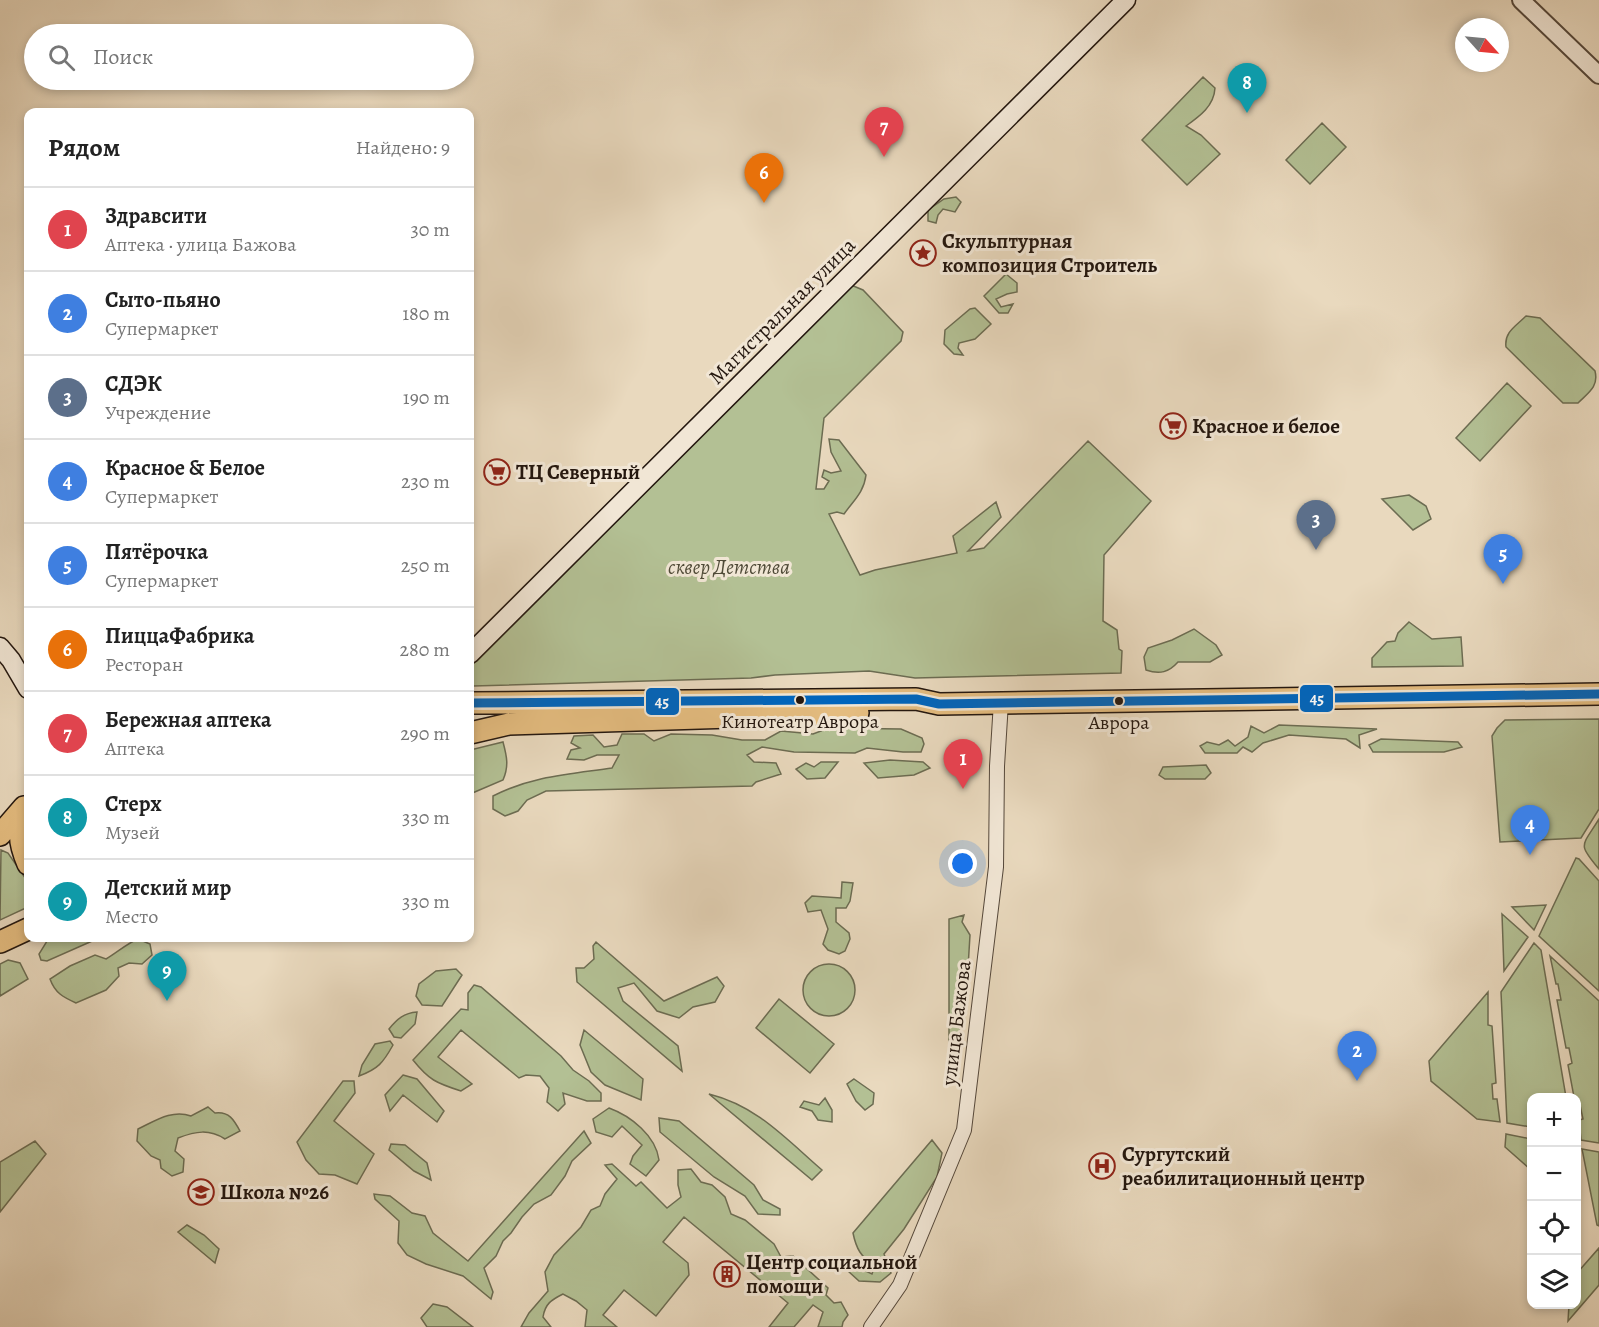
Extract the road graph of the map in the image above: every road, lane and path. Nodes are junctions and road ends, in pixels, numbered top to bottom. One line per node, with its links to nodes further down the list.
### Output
1 (1125, 0): 4 (main road, Магистральная улица)
2 (1521, 0): 3 (street)
3 (1599, 75)
4 (474, 650)
5 (5, 653): 6 (main road); 7 (main road)
6 (24, 670)
7 (24, 683)
8 (1597, 692): 10 (main road)
9 (474, 702): 11 (main road)
10 (1001, 702): 11 (main road); 19 (street, улица Бажова)
11 (939, 704): 12 (main road)
12 (474, 732)
13 (24, 807): 15 (main road)
14 (24, 817): 16 (main road)
15 (0, 835)
16 (24, 853)
17 (24, 931): 18 (main road)
18 (0, 942)
19 (871, 1327)

